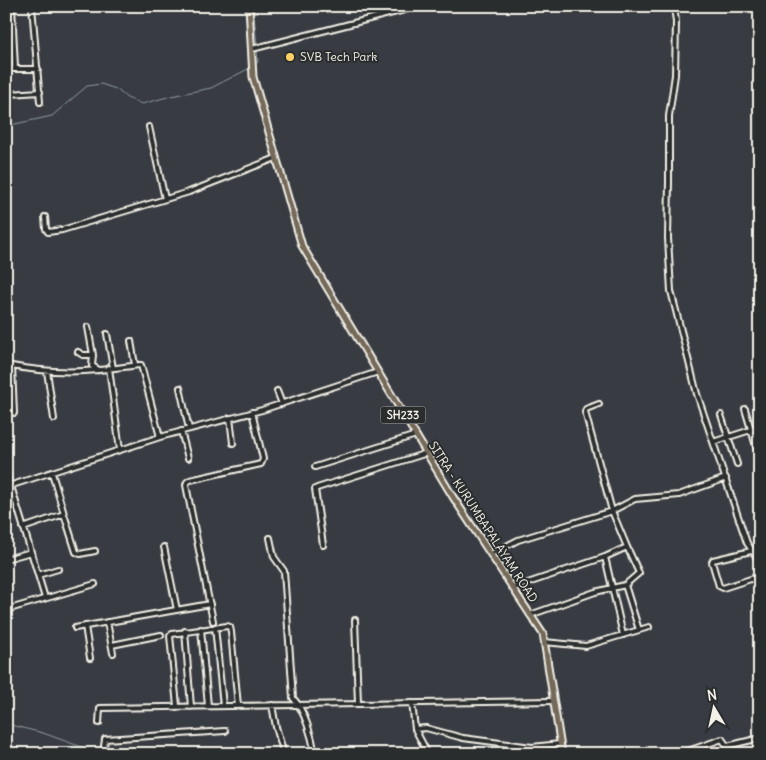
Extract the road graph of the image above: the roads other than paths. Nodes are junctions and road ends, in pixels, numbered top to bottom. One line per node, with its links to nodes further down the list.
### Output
1 (12, 6): 9 (street)
2 (32, 6): 11 (street)
3 (249, 6): 8 (main road, SITRA - KURUMBAPALAYAM ROAD / SH233)
4 (397, 6): 7 (street)
5 (420, 6): 7 (street)
6 (674, 6): 50 (street)
7 (398, 12): 8 (street)
8 (255, 48): 16 (main road, SITRA - KURUMBAPALAYAM ROAD / SH233)
9 (15, 68): 10 (street); 11 (street)
10 (6, 69)
11 (38, 69): 12 (street)
12 (40, 92): 13 (street); 14 (street)
13 (9, 94)
14 (40, 102)
15 (150, 127): 17 (street)
16 (276, 158): 17 (street); 30 (main road, SITRA - KURUMBAPALAYAM ROAD / SH233)
17 (165, 199): 18 (street)
18 (45, 217)
19 (88, 327): 23 (street)
20 (107, 334): 27 (street)
21 (131, 341): 25 (street)
22 (78, 352): 23 (street)
23 (93, 355): 28 (street)
24 (6, 365): 26 (street)
25 (135, 365): 27 (street); 48 (street)
26 (12, 366): 29 (street); 32 (street)
27 (111, 368): 28 (street); 52 (street)
28 (99, 370): 29 (street)
29 (47, 371): 42 (street)
30 (378, 372): 35 (street); 47 (main road, SITRA - KURUMBAPALAYAM ROAD / SH233)
31 (6, 388): 32 (street)
32 (13, 388): 39 (street)
33 (180, 388): 44 (street)
34 (277, 391): 35 (street)
35 (282, 404): 38 (street)
36 (599, 404): 62 (street)
37 (744, 409): 45 (street)
38 (252, 412): 41 (street); 84 (street)
39 (14, 414)
40 (722, 415): 49 (street)
41 (230, 418): 44 (street); 51 (street)
42 (54, 419)
43 (760, 427): 45 (street)
44 (189, 429): 46 (street)
45 (751, 430): 49 (street); 54 (street)
46 (181, 432): 48 (street); 55 (street)
47 (416, 435): 53 (main road, SITRA - KURUMBAPALAYAM ROAD / SH233); 58 (street)
48 (160, 437): 52 (street)
49 (728, 437): 50 (street); 56 (street)
50 (713, 442): 60 (street)
51 (233, 443)
52 (120, 450): 59 (street)
53 (426, 453): 66 (street); 72 (main road, SITRA - KURUMBAPALAYAM ROAD / SH233)
54 (759, 456)
55 (188, 458)
56 (737, 464)
57 (6, 467): 61 (street)
58 (316, 467)
59 (52, 473): 61 (street); 63 (street)
60 (726, 478): 62 (street); 70 (street)
61 (9, 486): 64 (street)
62 (612, 511): 68 (street); 72 (street)
63 (64, 514): 64 (street); 69 (street)
64 (23, 528): 71 (street)
65 (270, 538): 105 (street)
66 (323, 545)
67 (164, 547): 86 (street)
68 (627, 548): 73 (street); 80 (street)
69 (95, 551)
70 (751, 551): 75 (street); 78 (street)
71 (31, 552): 74 (street); 77 (street)
72 (490, 554): 81 (main road, SITRA - KURUMBAPALAYAM ROAD / SH233)
73 (605, 557): 81 (street); 82 (street)
74 (6, 559)
75 (760, 562)
76 (58, 569): 77 (street)
77 (38, 575): 83 (street)
78 (760, 576)
79 (95, 584): 83 (street)
80 (625, 585): 82 (street); 96 (street)
81 (513, 588): 87 (main road, SITRA - KURUMBAPALAYAM ROAD / SH233)
82 (612, 588): 87 (street); 98 (street)
83 (45, 598): 85 (street)
84 (210, 604): 86 (street); 90 (street)
85 (6, 610)
86 (176, 610): 89 (street)
87 (530, 615): 100 (main road, SITRA - KURUMBAPALAYAM ROAD / SH233)
88 (356, 620): 106 (street)
89 (107, 622): 91 (street); 101 (street)
90 (213, 622)
91 (85, 626): 94 (street); 103 (street)
92 (215, 627): 95 (street); 111 (street); 112 (street)
93 (649, 627): 96 (street)
94 (75, 628)
95 (201, 629): 97 (street); 110 (street)
96 (638, 630): 98 (street)
97 (185, 632): 109 (street); 113 (street)
98 (623, 634): 100 (street)
99 (160, 635): 101 (street)
100 (544, 642): 104 (main road, SITRA - KURUMBAPALAYAM ROAD / SH233)
101 (112, 645): 102 (street)
102 (113, 653)
103 (90, 658)
104 (553, 701): 107 (street); 118 (main road, SITRA - KURUMBAPALAYAM ROAD / SH233)
105 (298, 703): 106 (street); 108 (street); 123 (street)
106 (358, 703): 107 (street)
107 (412, 703): 115 (street)
108 (272, 705): 112 (street); 122 (street)
109 (177, 706): 113 (street); 114 (street)
110 (208, 706): 111 (street); 113 (street)
111 (223, 706): 112 (street)
112 (238, 706)
113 (191, 707)
114 (99, 723)
115 (414, 729): 119 (street); 124 (street)
116 (225, 731): 121 (street)
117 (760, 738): 120 (street)
118 (560, 744): 119 (street); 126 (main road, SITRA - KURUMBAPALAYAM ROAD / SH233)
119 (532, 747): 125 (street)
120 (685, 753): 127 (street)
121 (103, 754)
122 (284, 754)
123 (315, 754)
124 (428, 754)
125 (532, 754)
126 (562, 754)
127 (679, 754)

